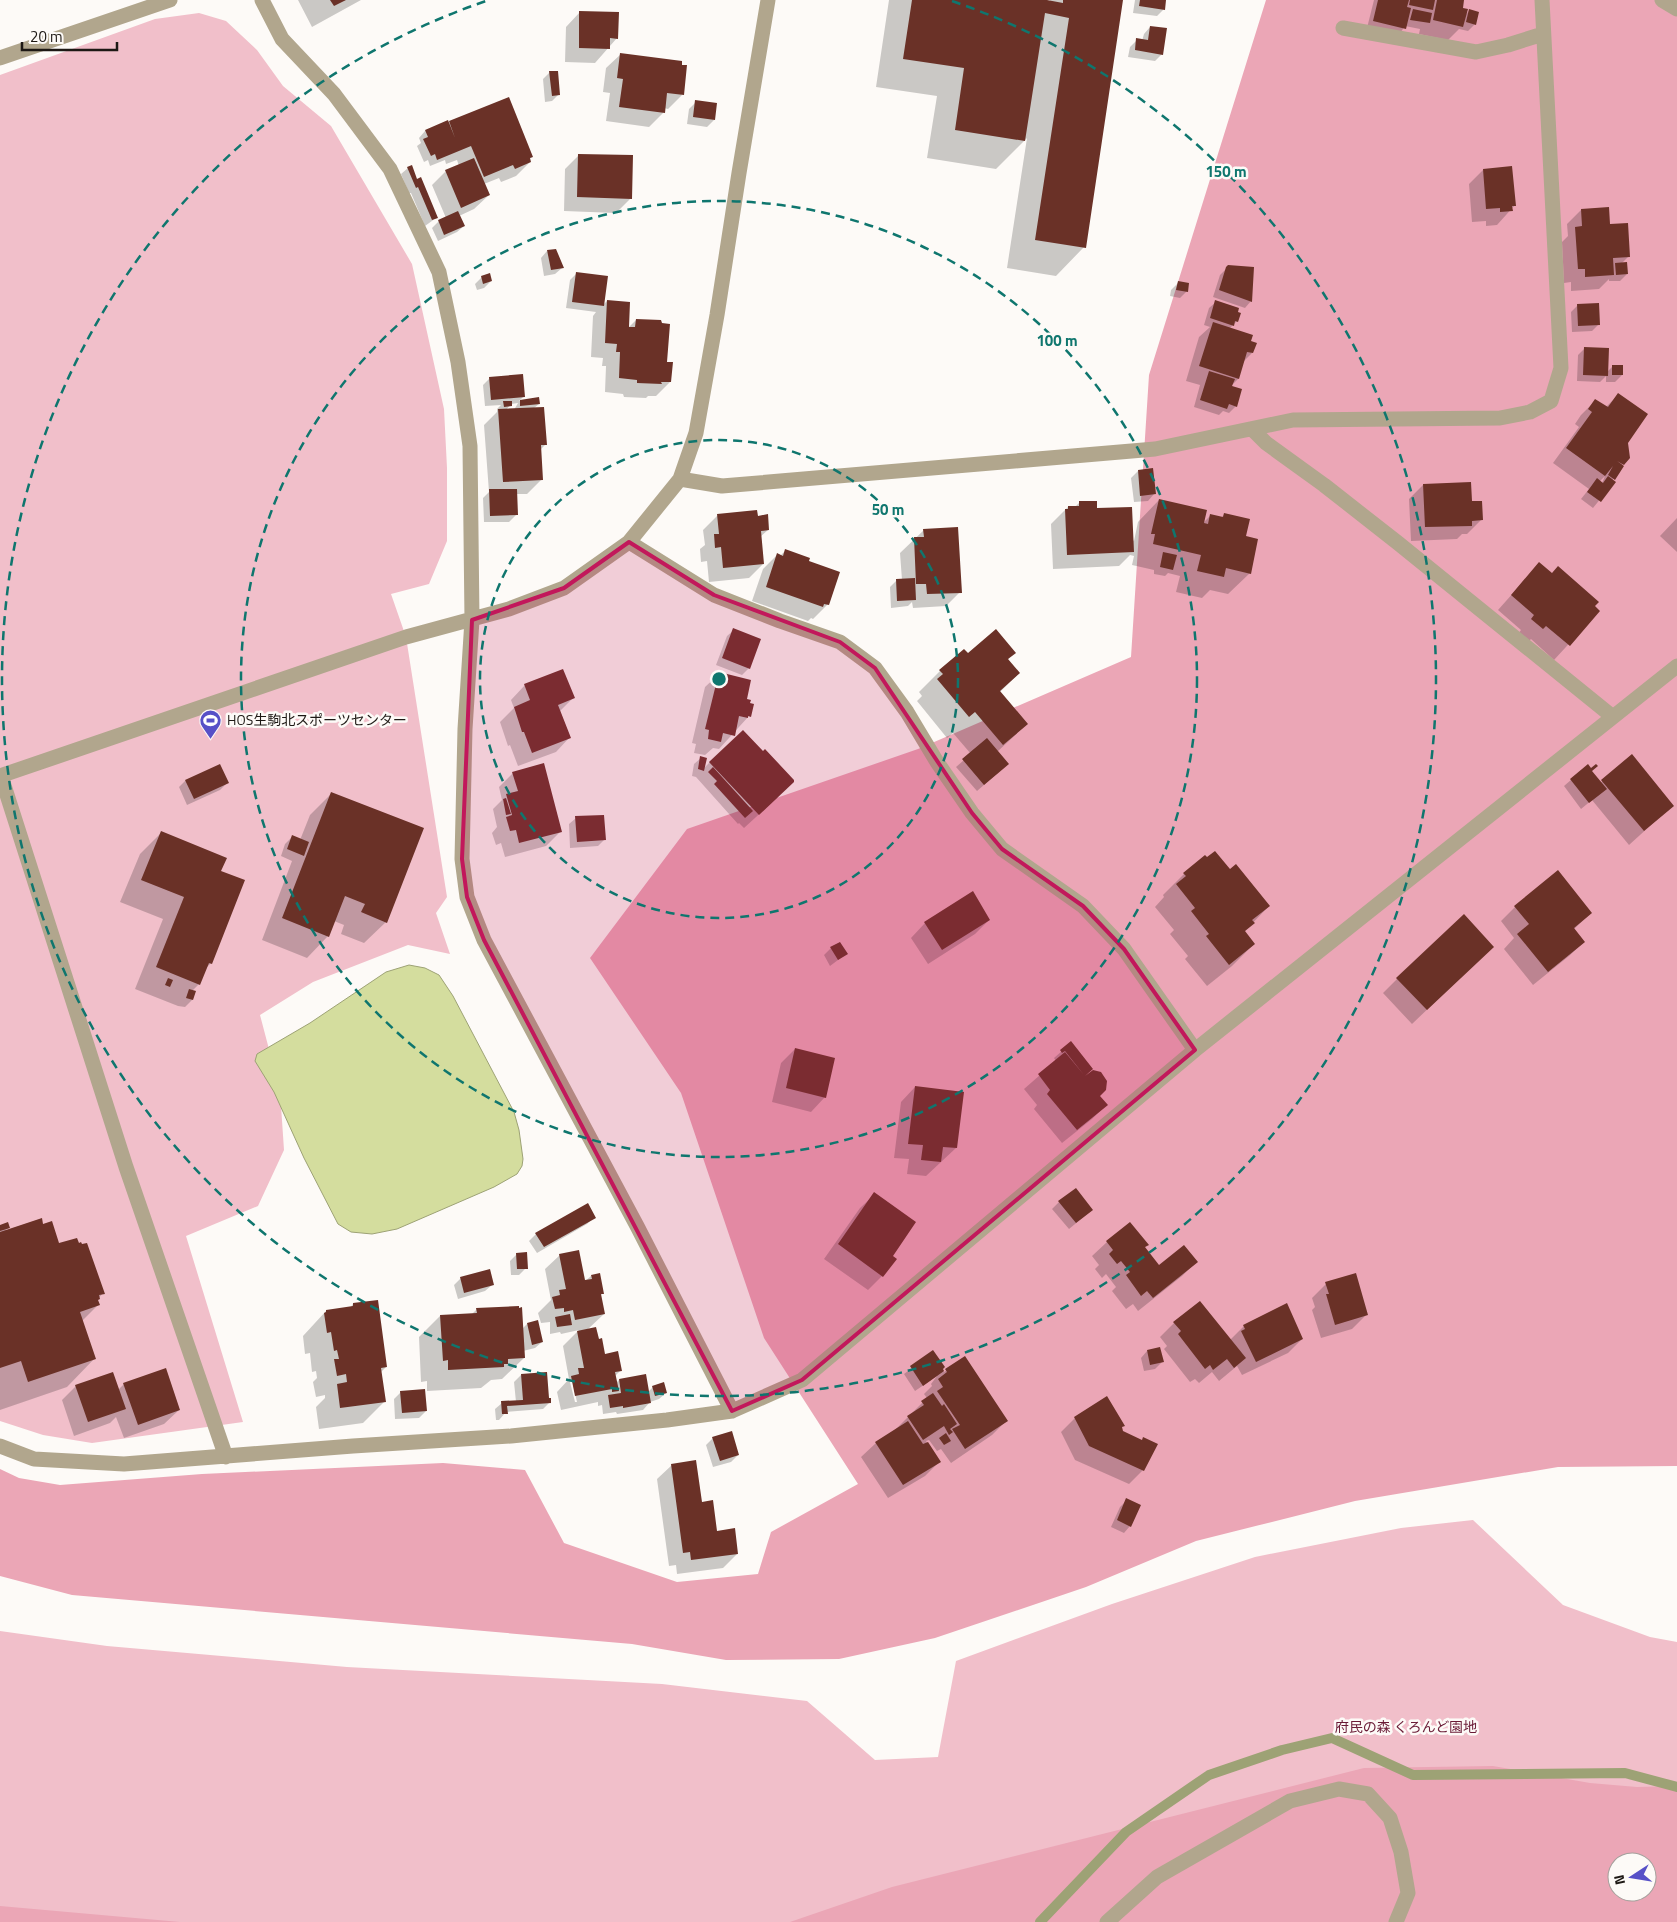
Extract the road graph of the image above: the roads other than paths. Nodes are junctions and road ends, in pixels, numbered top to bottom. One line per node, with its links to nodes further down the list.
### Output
1 (170, 0): 9 (street)
2 (262, 0): 13 (street)
3 (768, 0): 11 (street)
4 (1542, 0): 8 (street)
5 (1662, 0): 6 (street)
6 (1677, 9)
7 (1343, 28): 8 (street)
8 (1543, 34): 10 (street)
9 (0, 58)
10 (1252, 429): 11 (street); 15 (street)
11 (680, 479): 12 (street)
12 (629, 542): 13 (street); 17 (street)
13 (472, 620): 16 (street); 18 (street)
14 (1677, 666): 15 (street)
15 (1613, 718): 17 (street)
16 (1, 776): 20 (street)
17 (1195, 1050): 18 (street)
18 (732, 1411): 20 (street)
19 (0, 1446): 20 (street)
20 (226, 1457)
21 (1107, 1922): 22 (street)
22 (1396, 1922)

